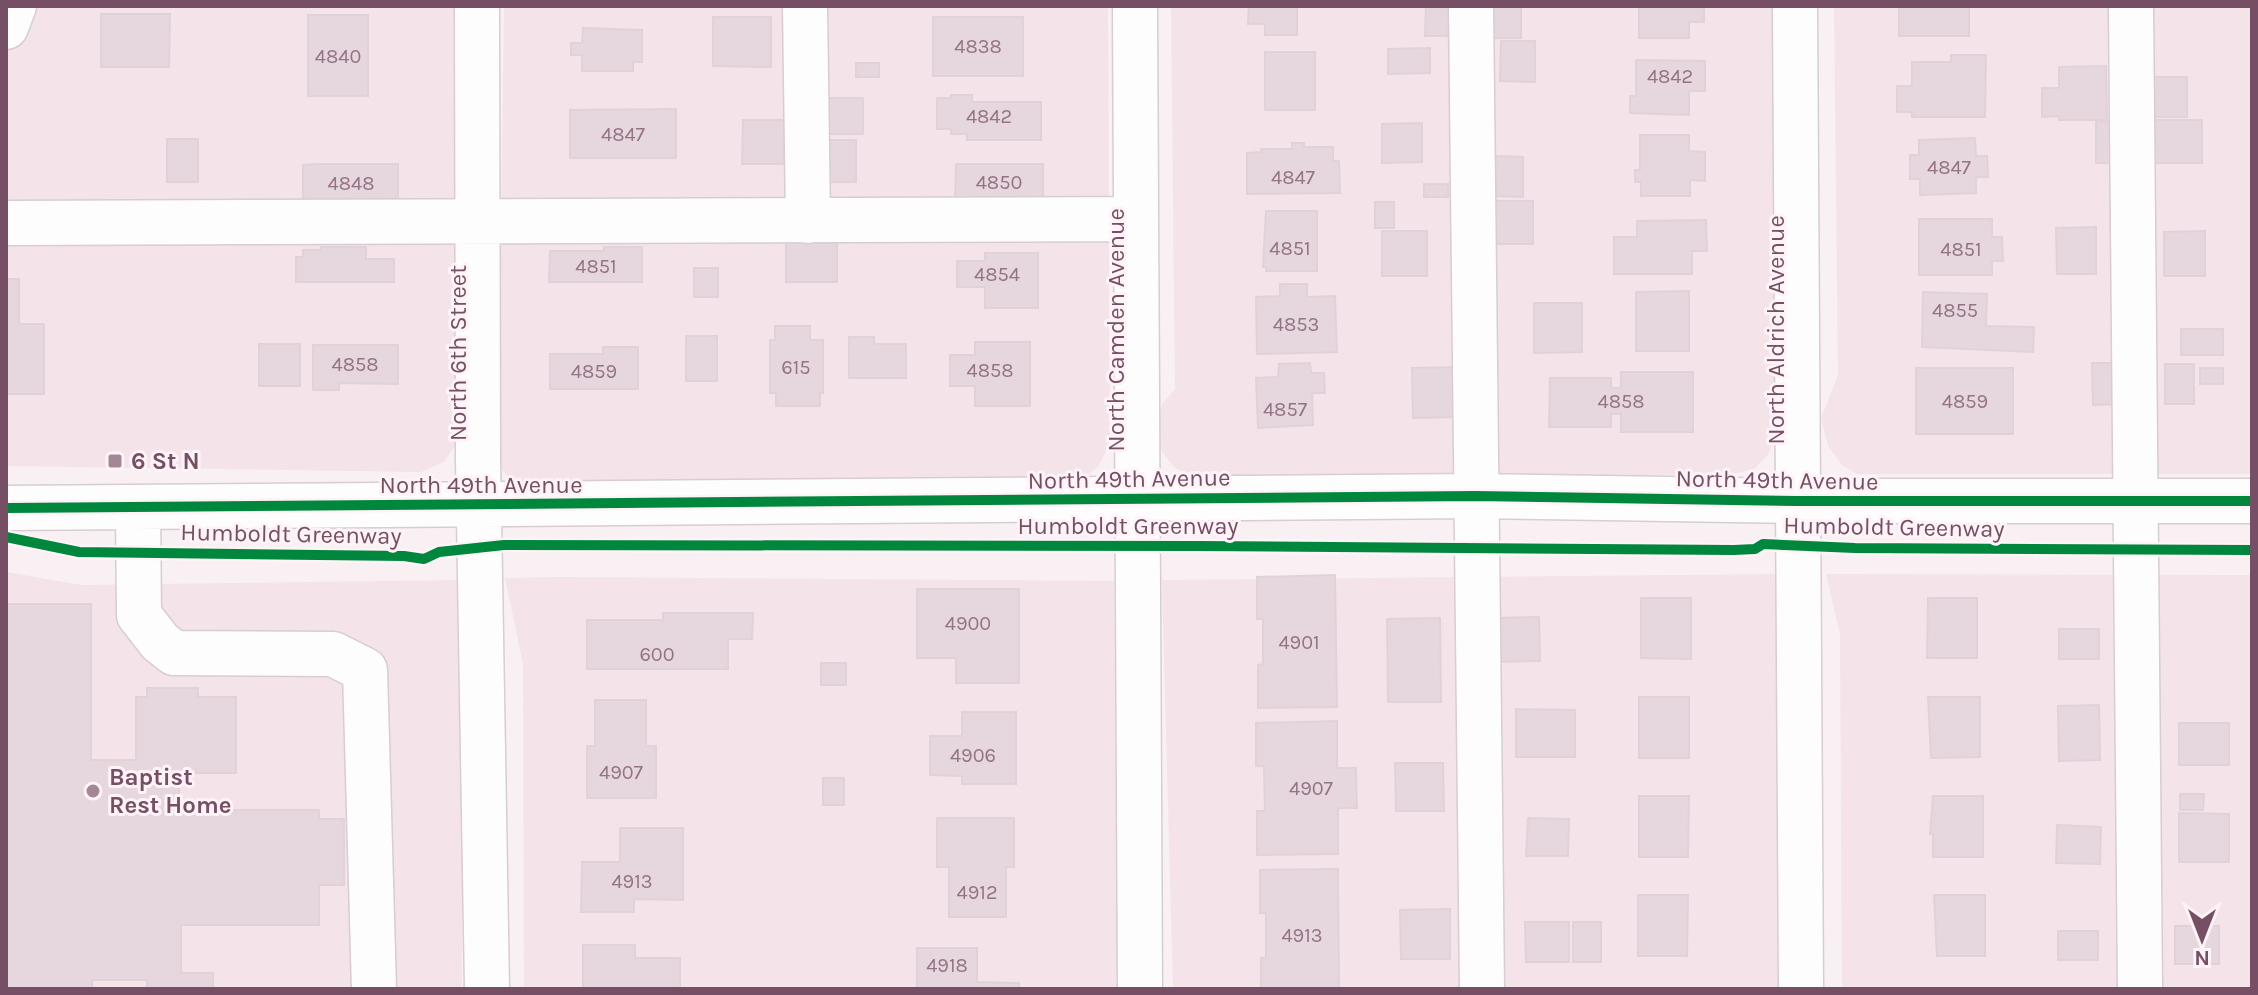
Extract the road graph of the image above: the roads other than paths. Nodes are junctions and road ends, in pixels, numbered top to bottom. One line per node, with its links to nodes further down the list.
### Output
1 (14, 6): 8 (street)
2 (477, 6): 11 (street, North 6th Street)
3 (805, 6): 10 (street)
4 (1135, 6): 9 (street, North Camden Avenue)
5 (1471, 6): 13 (street)
6 (1795, 6): 15 (street, North Aldrich Avenue)
7 (2131, 6): 17 (street)
8 (6, 27)
9 (1136, 219): 10 (street); 14 (street, North Camden Avenue)
10 (808, 221): 11 (street)
11 (478, 222): 12 (street); 18 (street, North 6th Street)
12 (6, 223)
13 (1476, 496): 14 (street, North 49th Avenue); 15 (street, North 49th Avenue); 24 (street)
14 (1136, 498): 18 (street, North 49th Avenue); 23 (street, North Camden Avenue)
15 (1797, 501): 17 (street, North 49th Avenue); 25 (street, North Aldrich Avenue)
16 (2252, 501): 17 (street, North 49th Avenue)
17 (2137, 502): 26 (street)
18 (478, 506): 20 (street, North 49th Avenue); 22 (street, North 6th Street)
19 (6, 508): 20 (street, North 49th Avenue)
20 (138, 508): 21 (street)
21 (374, 989)
22 (487, 989)
23 (1140, 989)
24 (1482, 989)
25 (1801, 989)
26 (2140, 989)

